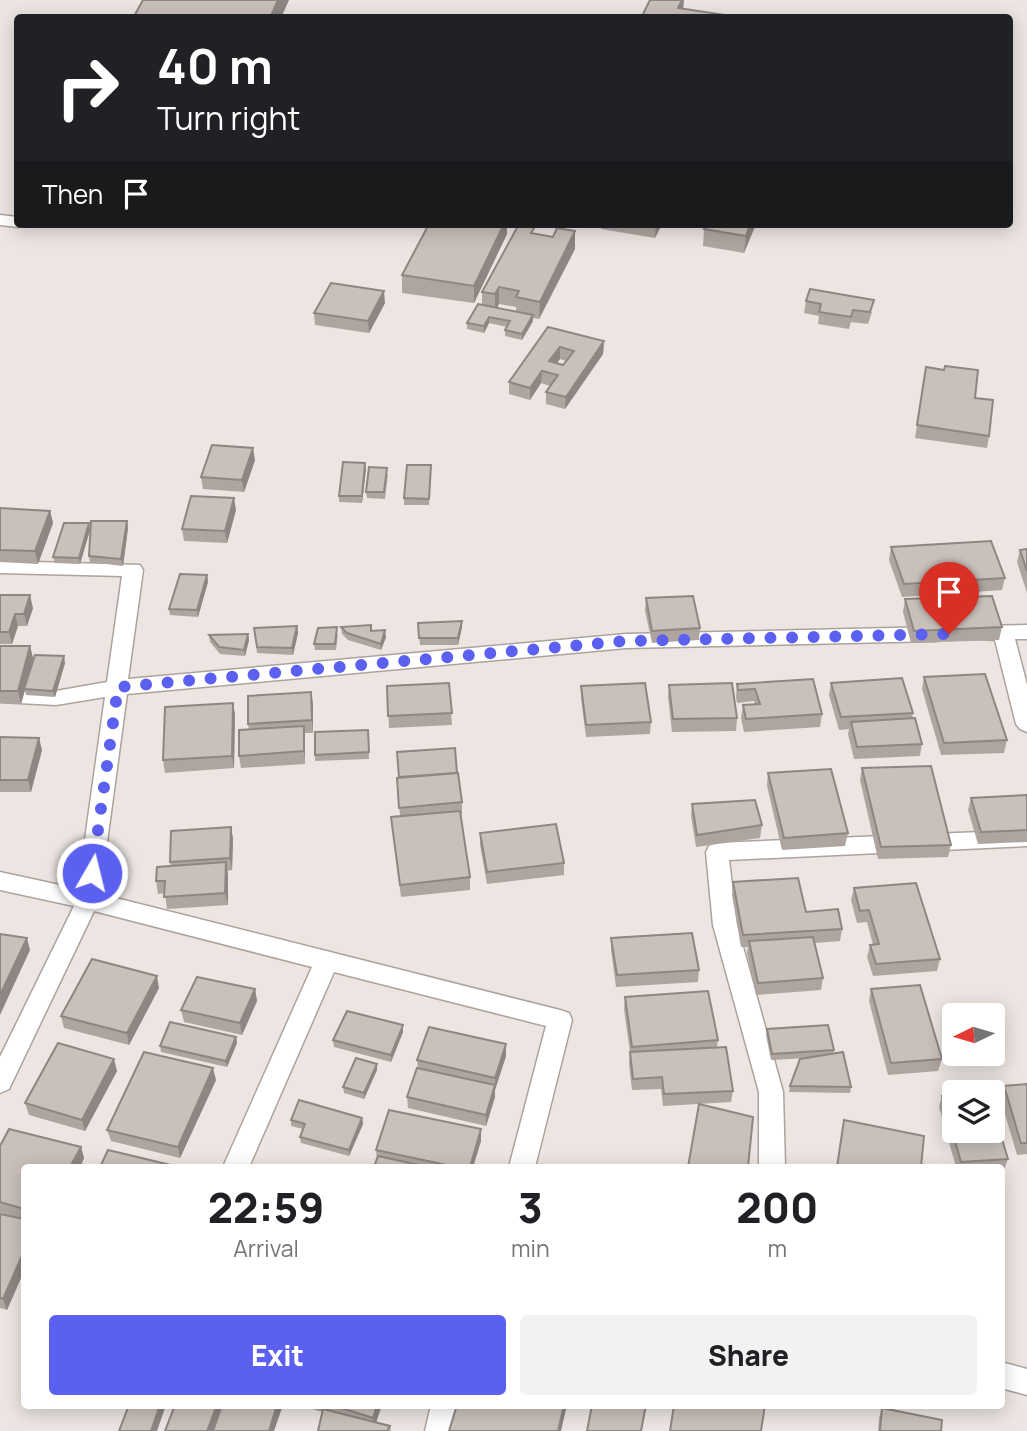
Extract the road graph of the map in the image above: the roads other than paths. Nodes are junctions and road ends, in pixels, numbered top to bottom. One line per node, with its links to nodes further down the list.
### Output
1 (0, 567): 4 (street)
2 (1027, 632): 3 (street)
3 (1003, 633): 4 (street); 6 (street)
4 (118, 687): 5 (street); 9 (street)
5 (0, 695)
6 (1027, 724)
7 (1027, 838): 14 (street)
8 (0, 881): 9 (street)
9 (88, 900): 10 (street); 11 (street)
10 (327, 960): 12 (street); 13 (street)
11 (0, 1082)
12 (237, 1164)
13 (523, 1164)
14 (772, 1164)
15 (1005, 1376): 16 (street)
16 (1027, 1382)
17 (444, 1409): 18 (street)
18 (439, 1431)

